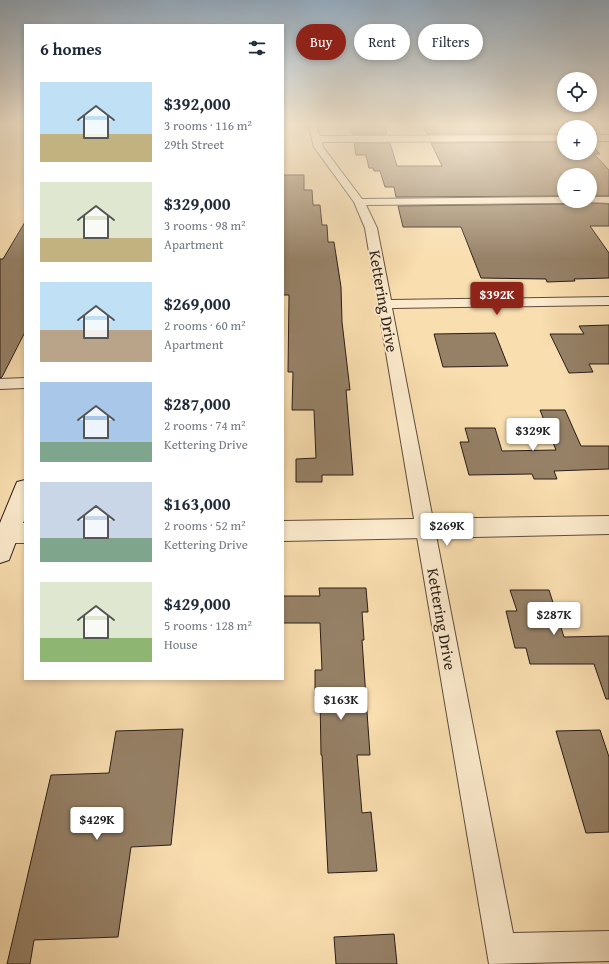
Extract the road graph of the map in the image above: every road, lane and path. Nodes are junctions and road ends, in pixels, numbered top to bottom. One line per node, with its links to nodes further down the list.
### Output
1 (334, 169): 5 (street, Kettering Drive)
2 (557, 200): 5 (street)
3 (597, 200): 4 (street)
4 (609, 200)
5 (359, 202): 7 (street, Kettering Drive)
6 (609, 301): 7 (street)
7 (385, 304): 12 (street, Kettering Drive)
8 (24, 383): 9 (street)
9 (0, 384)
10 (24, 492): 14 (street)
11 (609, 525): 12 (street)
12 (425, 530): 13 (street); 16 (street, Kettering Drive)
13 (284, 531)
14 (11, 540)
15 (609, 946): 16 (street)
16 (503, 956)

